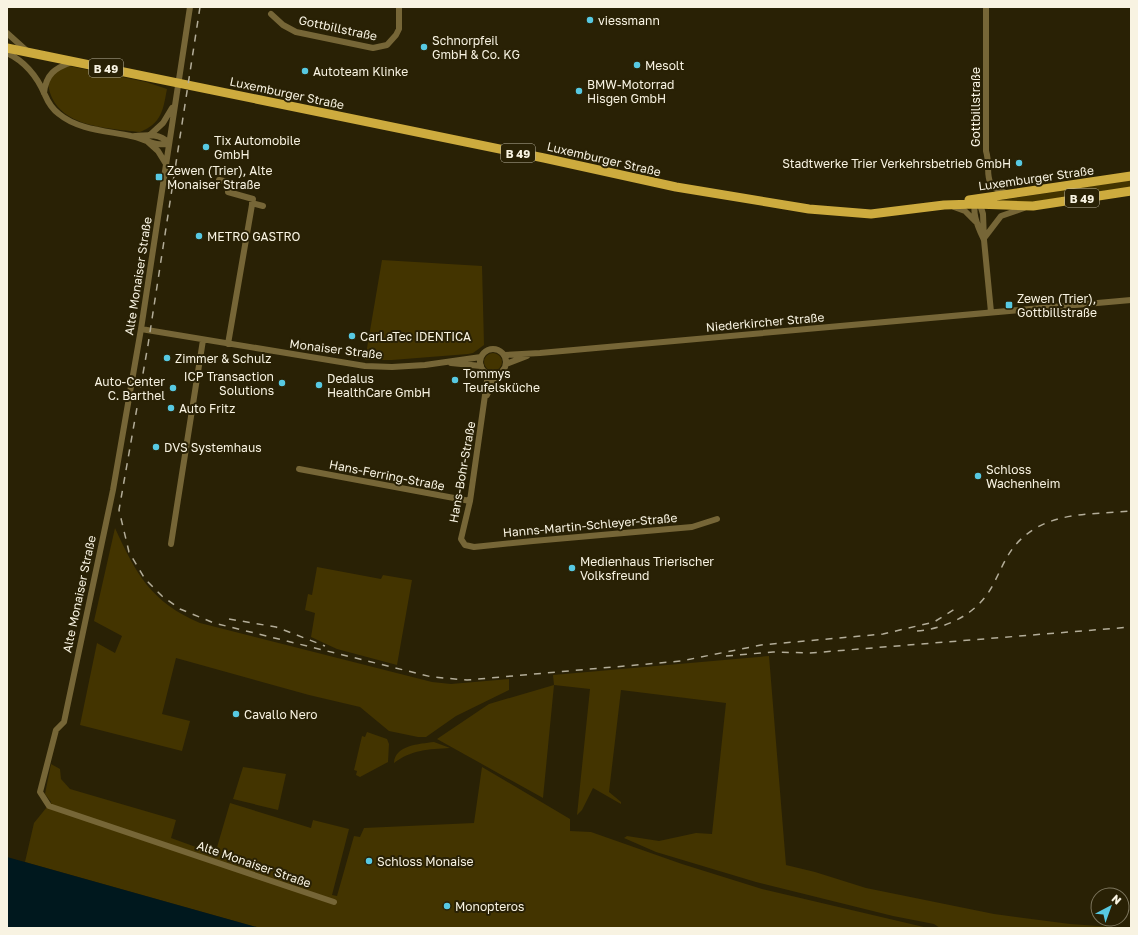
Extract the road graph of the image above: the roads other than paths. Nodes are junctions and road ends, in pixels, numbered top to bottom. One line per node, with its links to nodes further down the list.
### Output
1 (190, 7): 11 (street, Alte Monaiser Straße)
2 (399, 7): 4 (street, Gottbillstraße)
3 (986, 7): 22 (street, Gottbillstraße)
4 (271, 14)
5 (7, 33): 8 (street)
6 (7, 48): 8 (main road, B 49)
7 (7, 53): 10 (street)
8 (29, 53): 9 (main road, B 49)
9 (73, 62): 10 (street); 25 (main road, Luxemburger Straße / B 49)
10 (44, 93): 13 (street)
11 (175, 103): 12 (street); 15 (street, Alte Monaiser Straße)
12 (151, 134): 13 (street); 15 (street)
13 (134, 136): 14 (street)
14 (148, 142): 15 (street); 16 (street)
15 (169, 143): 16 (street, Alte Monaiser Straße)
16 (166, 164): 32 (street, Alte Monaiser Straße)
17 (232, 176): 20 (street)
18 (1131, 176): 22 (main road, Luxemburger Straße / B 49)
19 (219, 180): 20 (street)
20 (229, 182): 24 (street)
21 (1131, 191): 27 (main road, Luxemburger Straße / B 49)
22 (1009, 193): 23 (main road, Luxemburger Straße / B 49)
23 (978, 202): 25 (main road, Luxemburger Straße / B 49); 27 (main road, Luxemburger Straße / B 49); 28 (street); 29 (street)
24 (252, 203): 26 (street); 34 (street)
25 (944, 205): 28 (street)
26 (263, 206)
27 (1033, 206): 29 (street)
28 (978, 224): 29 (street)
29 (984, 240): 31 (street)
30 (1131, 300): 31 (street, Niederkircher Straße)
31 (991, 312): 35 (street, Niederkircher Straße)
32 (141, 329): 33 (street, Monaiser Straße); 49 (street, Alte Monaiser Straße)
33 (203, 340): 34 (street, Monaiser Straße); 47 (street)
34 (228, 344): 38 (street, Monaiser Straße)
35 (540, 353): 36 (street, Niederkircher Straße); 39 (street, Niederkircher Straße)
36 (504, 355): 37 (street); 39 (street)
37 (481, 357): 38 (street, Monaiser Straße); 40 (street)
38 (442, 362): 40 (street, Monaiser Straße)
39 (506, 364): 42 (street)
40 (481, 366): 41 (street)
41 (488, 374): 42 (street); 43 (street, Hans-Bohr-Straße)
42 (496, 374): 43 (street, Hans-Bohr-Straße)
43 (485, 402): 45 (street, Hans-Bohr-Straße)
44 (300, 470): 45 (street, Hans-Ferring-Straße)
45 (470, 501): 48 (street, Hans-Bohr-Straße)
46 (717, 519): 48 (street, Hanns-Martin-Schleyer-Straße)
47 (171, 544)
48 (465, 545)
49 (334, 902)

